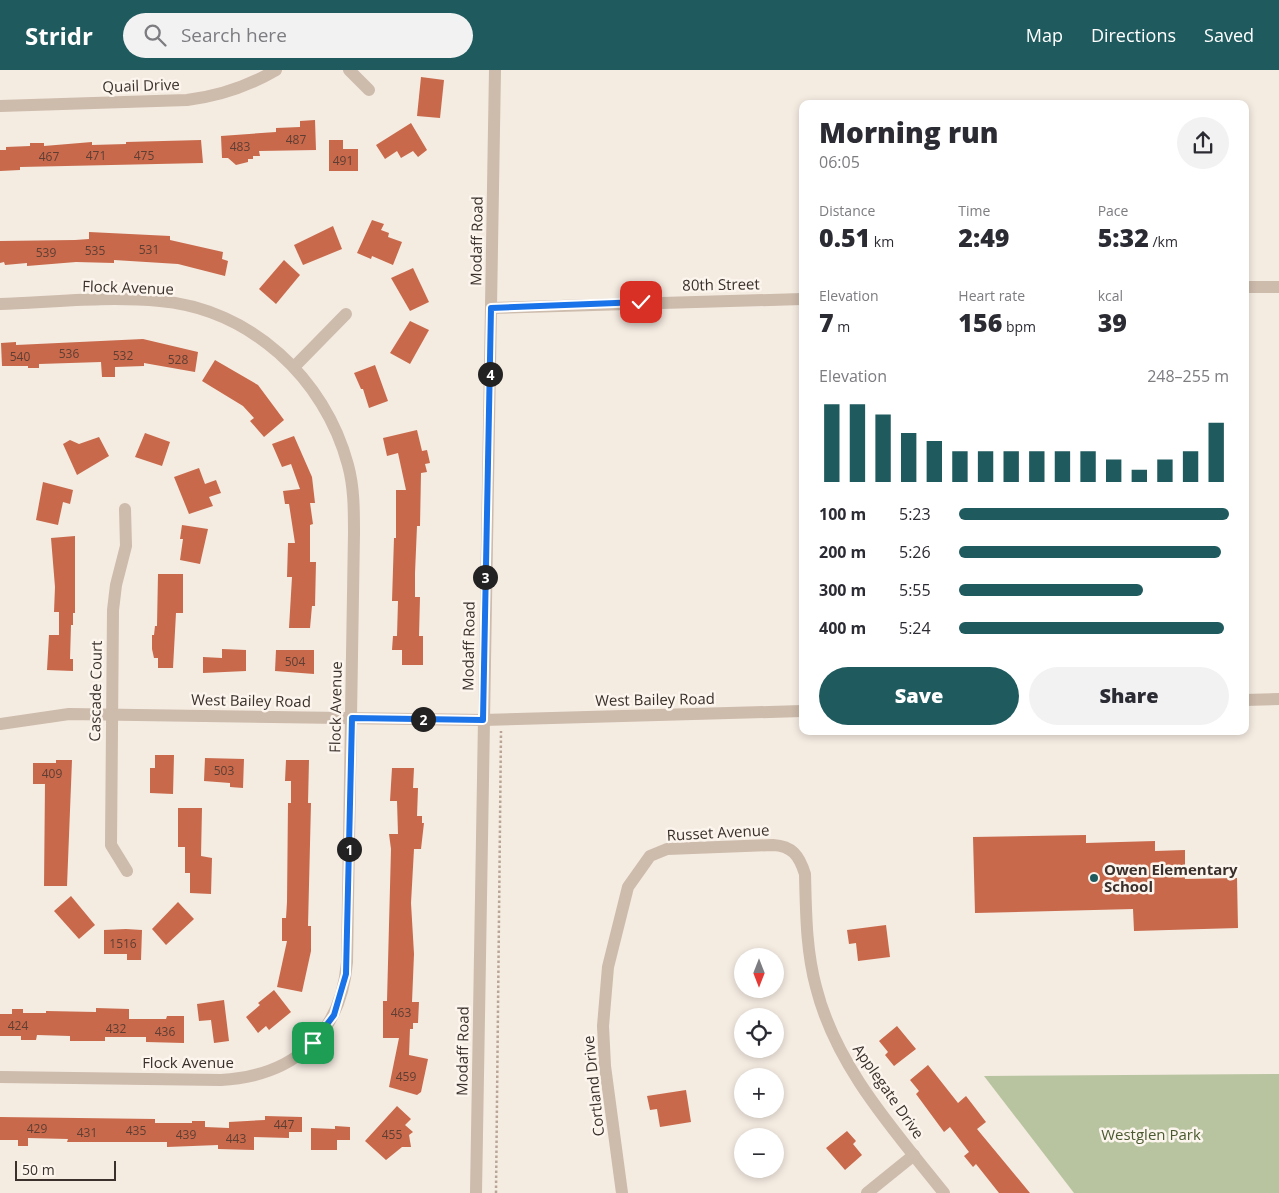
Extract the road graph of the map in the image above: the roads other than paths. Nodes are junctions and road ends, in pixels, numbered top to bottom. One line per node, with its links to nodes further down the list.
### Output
1 (276, 70): 5 (street, Quail Drive)
2 (349, 70): 4 (street)
3 (495, 70): 10 (street, Modaff Road)
4 (369, 90)
5 (0, 106)
6 (1279, 286): 7 (street)
7 (1249, 287)
8 (799, 299): 10 (street, 80th Street)
9 (0, 304): 12 (street, Flock Avenue)
10 (491, 308): 19 (street, Modaff Road)
11 (346, 314): 12 (street)
12 (294, 367): 18 (street, Flock Avenue)
13 (125, 509): 17 (street, Cascade Court)
14 (1279, 699): 15 (street)
15 (1249, 700)
16 (799, 712): 19 (street, West Bailey Road)
17 (111, 714): 18 (street, West Bailey Road); 20 (street, West Bailey Road); 23 (street, Cascade Court)
18 (352, 718): 19 (street, West Bailey Road); 24 (street, Flock Avenue)
19 (483, 720): 27 (street, Modaff Road)
20 (0, 724)
21 (796, 853): 22 (street, Russet Avenue); 25 (street, Applegate Drive)
22 (644, 863): 28 (street, Cortland Drive)
23 (127, 871)
24 (0, 1077)
25 (914, 1155): 26 (street, Applegate Drive); 29 (street)
26 (941, 1192)
27 (476, 1193)
28 (622, 1193)
29 (867, 1193)

